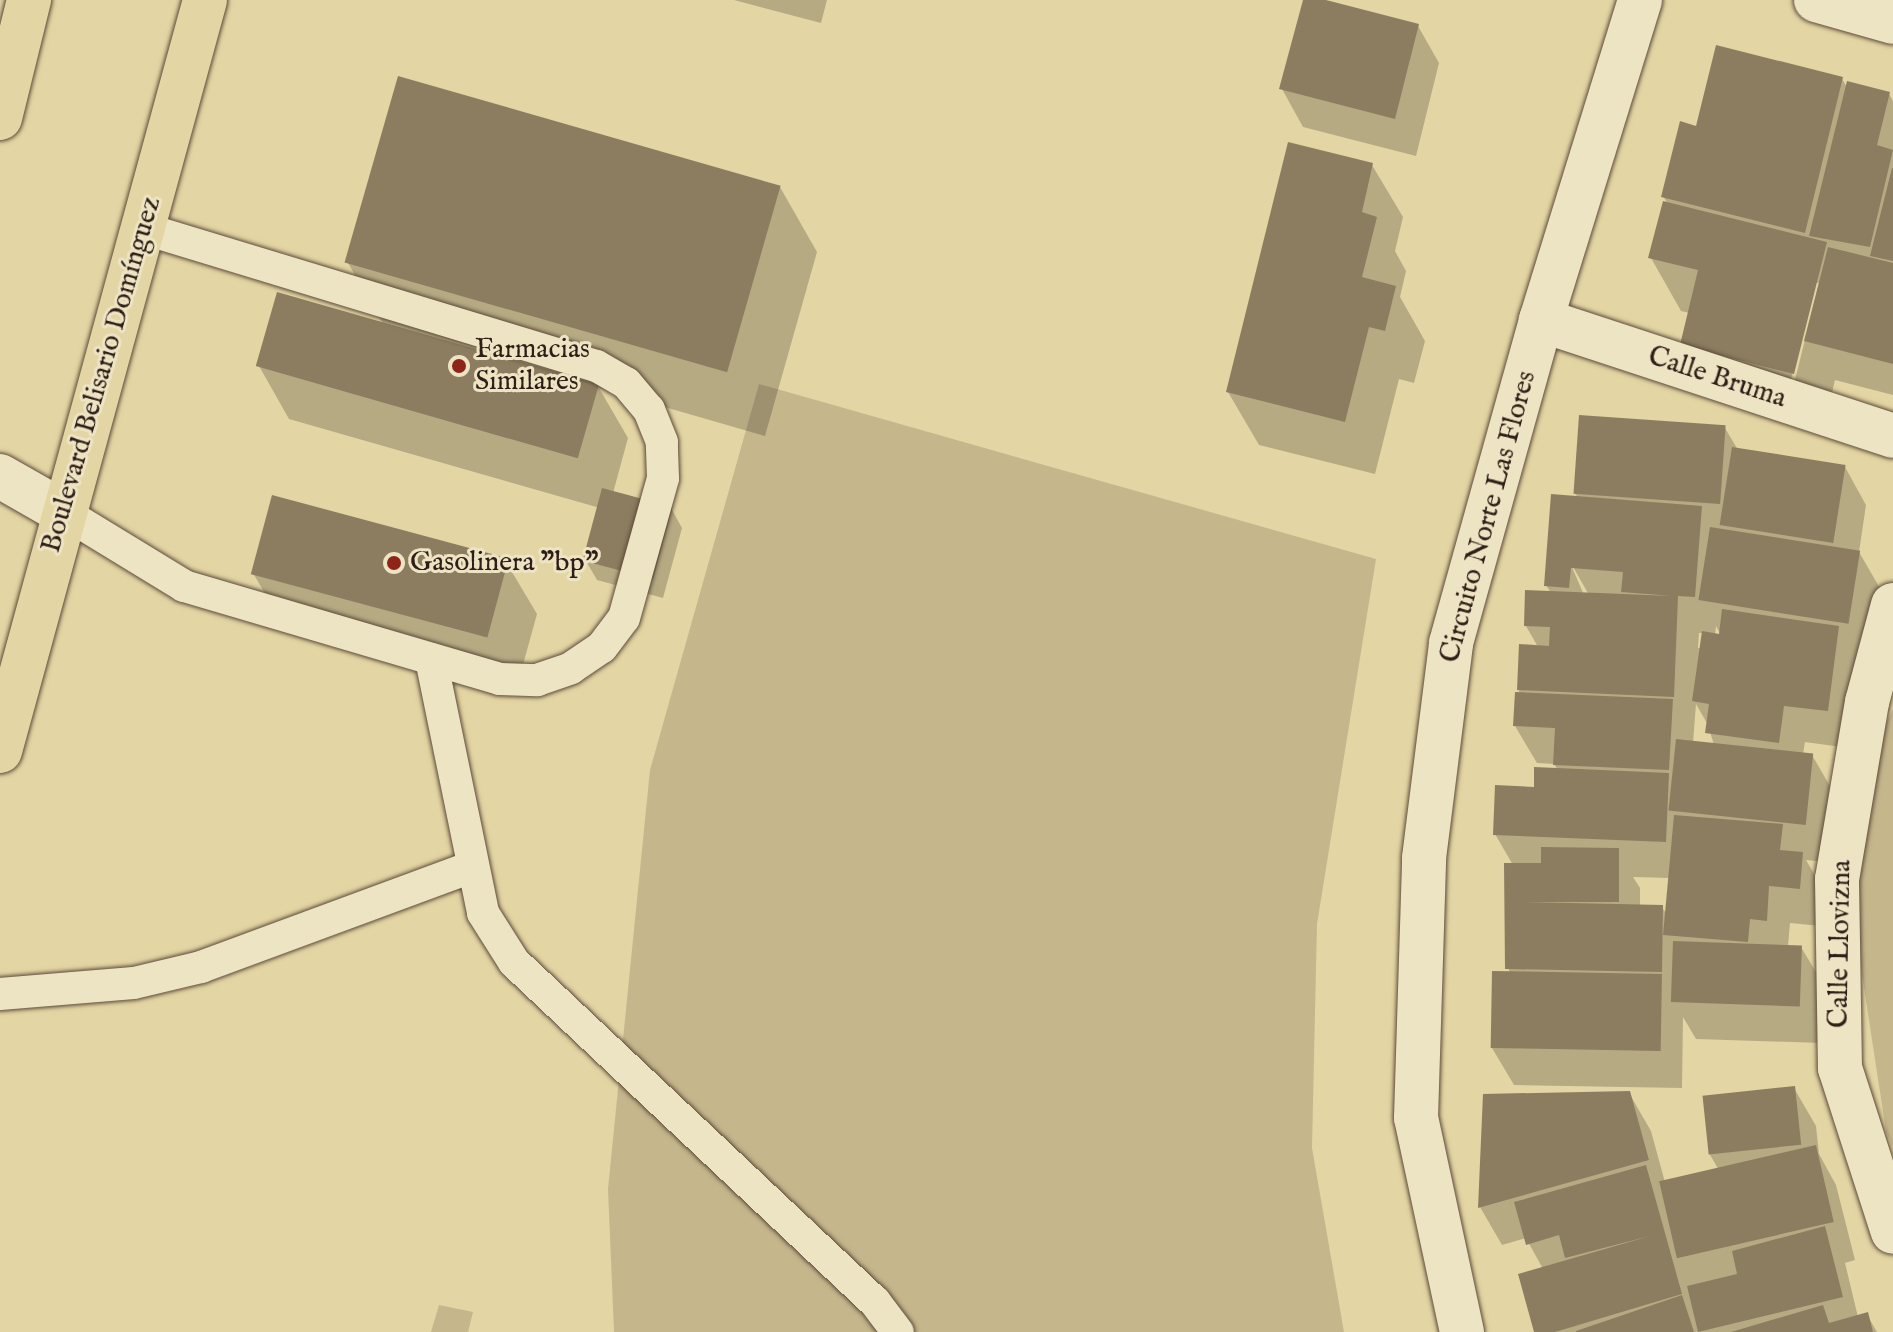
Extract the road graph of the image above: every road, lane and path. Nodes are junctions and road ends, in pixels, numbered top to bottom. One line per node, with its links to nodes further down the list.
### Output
1 (205, 0): 7 (main road, Boulevard Belisario Domínguez)
2 (1640, 0): 8 (street, Circuito Norte Las Flores)
3 (1816, 0): 5 (street)
4 (19, 8): 6 (main road)
5 (1893, 22)
6 (0, 118)
7 (143, 228): 11 (main road, Boulevard Belisario Domínguez); 13 (lane)
8 (1541, 320): 9 (street, Calle Bruma); 19 (street, Circuito Norte Las Flores)
9 (1893, 436)
10 (0, 476): 11 (street)
11 (63, 512): 13 (lane); 14 (main road, Boulevard Belisario Domínguez)
12 (1893, 605): 17 (street, Calle Llovizna)
13 (431, 659): 15 (lane)
14 (0, 751)
15 (472, 867): 16 (lane); 18 (lane)
16 (0, 994)
17 (1893, 1232)
18 (898, 1332)
19 (1462, 1332)

